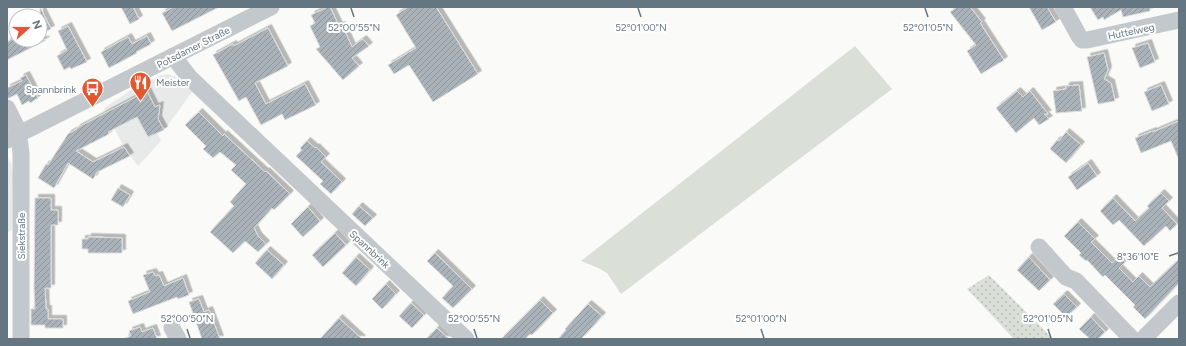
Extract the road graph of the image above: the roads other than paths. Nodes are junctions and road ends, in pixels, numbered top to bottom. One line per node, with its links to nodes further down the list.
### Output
1 (271, 7): 4 (street, Potsdamer Straße)
2 (1064, 7): 3 (street, Huttelweg)
3 (1179, 20)
4 (173, 56): 6 (street, Potsdamer Straße); 10 (street, Spannbrink)
5 (7, 108): 6 (street, Siekstraße)
6 (13, 137): 9 (street, Siekstraße)
7 (1039, 247): 11 (street)
8 (1179, 303): 12 (street)
9 (21, 339)
10 (466, 339)
11 (1132, 339)
12 (1143, 339)

